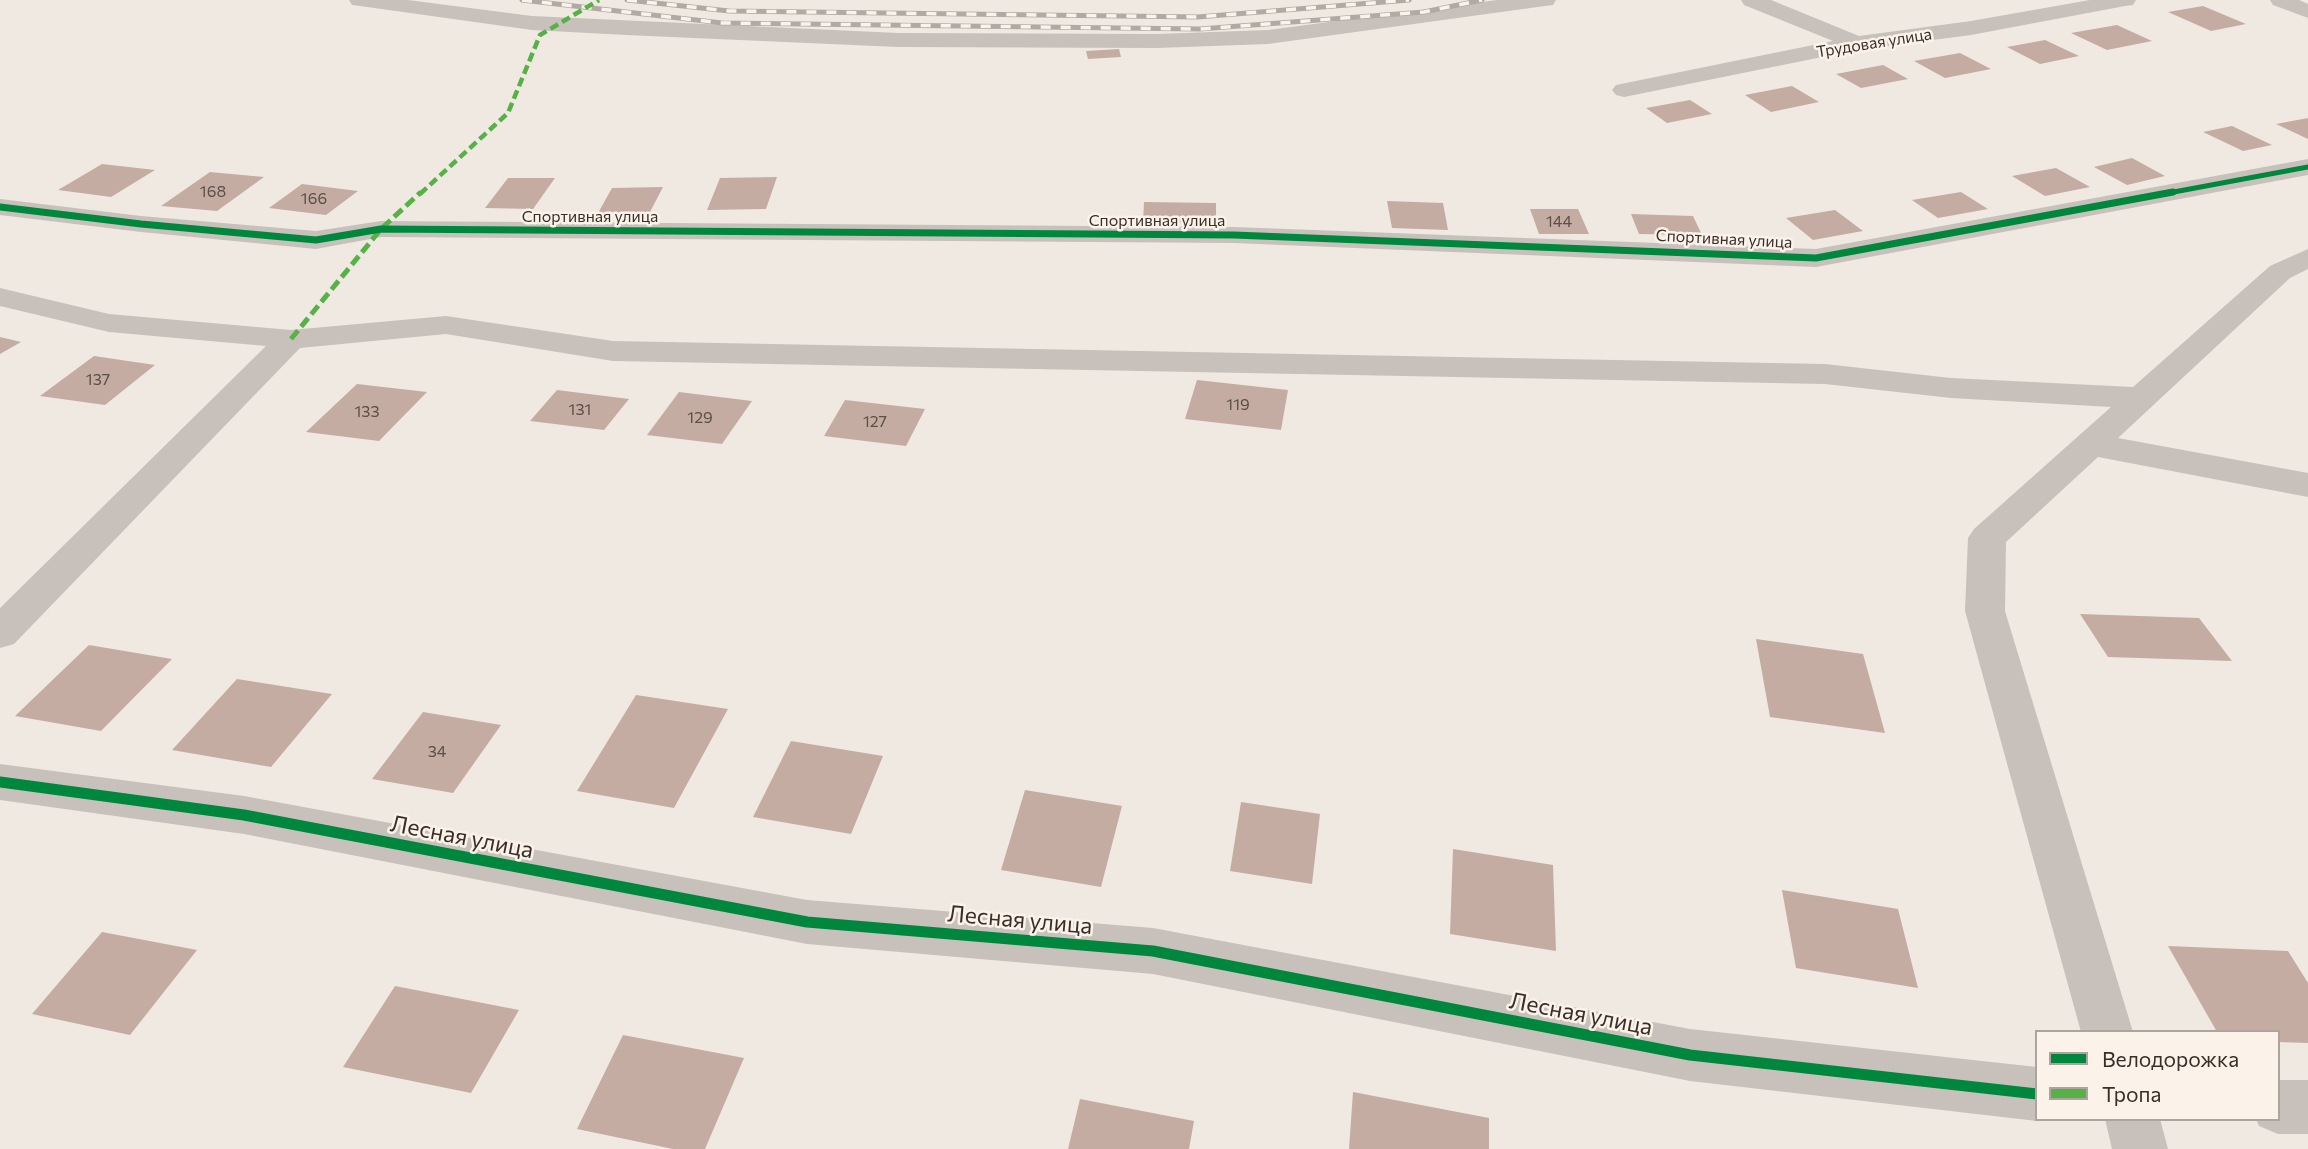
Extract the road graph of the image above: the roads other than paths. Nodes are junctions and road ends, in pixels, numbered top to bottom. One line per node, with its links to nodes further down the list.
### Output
1 (360, 0): 2 (street)
2 (1545, 0)
3 (1752, 0): 7 (street)
4 (2124, 0): 7 (street, Трудовая улица)
5 (2281, 0): 6 (street)
6 (2308, 12)
7 (1857, 43): 8 (street, Трудовая улица)
8 (1623, 90)
9 (2308, 167): 10 (street, Спортивная улица)
10 (0, 206)
11 (2308, 258): 14 (street)
12 (0, 297): 13 (street)
13 (291, 339): 14 (street); 17 (street)
14 (2141, 398): 15 (street)
15 (2090, 443): 16 (street); 19 (street)
16 (2308, 485)
17 (0, 633)
18 (0, 782): 20 (street, Лесная улица)
19 (2106, 1030)
20 (2035, 1094)
21 (2280, 1107): 22 (street)
22 (2308, 1107)
23 (2133, 1121): 24 (street)
24 (2140, 1149)

